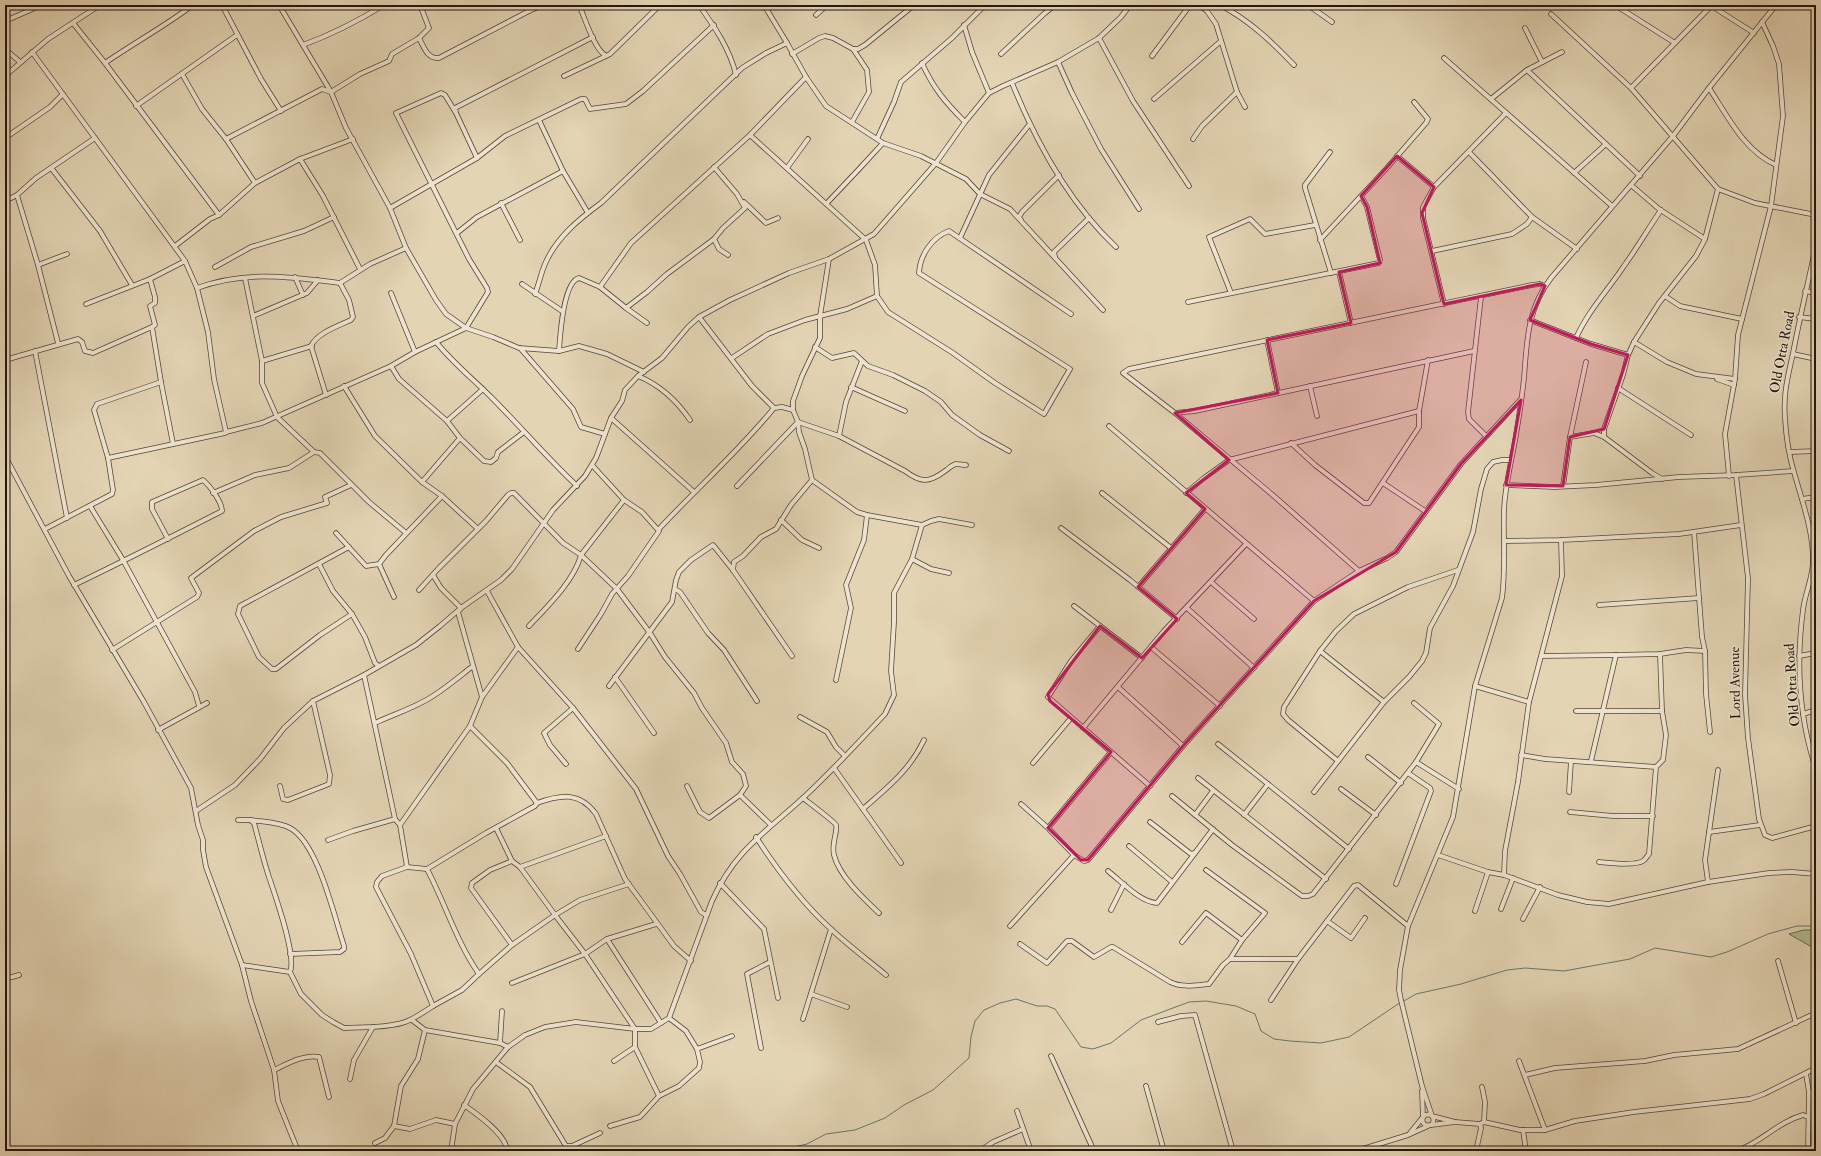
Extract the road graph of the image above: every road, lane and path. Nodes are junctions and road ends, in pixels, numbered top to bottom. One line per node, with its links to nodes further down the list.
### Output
1 (42, 5): 29 (street)
2 (100, 5): 32 (street)
3 (193, 5): 57 (street)
4 (222, 5): 37 (street)
5 (279, 5): 44 (street)
6 (384, 5): 44 (street)
7 (420, 5): 39 (street)
8 (524, 5): 26 (street)
9 (543, 5): 26 (street)
10 (580, 5): 38 (street)
11 (660, 5): 51 (street)
12 (699, 5): 33 (street)
13 (764, 5): 42 (street)
14 (827, 5): 28 (street)
15 (914, 5): 46 (street)
16 (985, 5): 34 (street)
17 (1055, 5): 50 (street)
18 (1130, 5): 40 (street)
19 (1190, 5): 52 (street)
20 (1199, 5): 41 (street)
21 (1220, 5): 60 (street)
22 (1308, 5): 30 (street)
23 (1615, 5): 43 (street)
24 (1711, 5): 36 (street); 43 (street)
25 (1776, 5): 31 (street)
26 (529, 11): 39 (street)
27 (1551, 14): 69 (street)
28 (816, 15)
29 (5, 21)
30 (1332, 22)
31 (1762, 22): 36 (street); 104 (street)
32 (73, 23): 47 (street); 57 (street)
33 (714, 25): 58 (street); 83 (street)
34 (964, 25): 59 (street); 74 (street)
35 (1526, 28): 56 (street)
36 (1754, 33): 70 (street)
37 (237, 35): 63 (street); 80 (street)
38 (593, 37): 51 (street); 81 (street)
39 (419, 38): 71 (street)
40 (1099, 38): 55 (street); 109 (street)
41 (1221, 41): 72 (street); 75 (street)
42 (788, 43): 49 (street); 61 (street)
43 (1675, 43): 69 (street)
44 (303, 45): 71 (street)
45 (5, 49): 54 (street)
46 (853, 49): 49 (street); 84 (street)
47 (32, 52): 54 (street); 73 (street)
48 (1562, 52): 56 (street)
49 (792, 54): 67 (street)
50 (1001, 54)
51 (606, 56): 66 (street)
52 (1152, 56)
53 (1444, 58): 76 (street)
54 (20, 62): 65 (street)
55 (1058, 62): 68 (street); 128 (street)
56 (1542, 62): 62 (street)
57 (105, 63): 78 (street)
58 (733, 63): 61 (street); 64 (street)
59 (922, 63): 85 (street); 94 (street)
60 (1294, 65)
61 (742, 68): 64 (street)
62 (1527, 70): 76 (street); 97 (street)
63 (182, 74): 78 (street); 91 (street)
64 (736, 75): 130 (street)
65 (5, 76)
66 (564, 76)
67 (806, 77): 84 (street); 87 (street)
68 (1012, 83): 74 (street); 86 (street)
69 (1630, 88): 88 (street)
70 (1709, 88): 88 (street); 104 (street)
71 (330, 92): 80 (street); 92 (street)
72 (1237, 92): 79 (street); 95 (street)
73 (63, 94): 89 (street); 90 (street)
74 (989, 94): 85 (street)
75 (1154, 99)
76 (1491, 99): 82 (street)
77 (1414, 102): 100 (street)
78 (136, 106): 131 (street)
79 (1245, 107)
80 (281, 111): 91 (street)
81 (456, 113): 101 (street); 114 (street)
82 (1506, 113): 99 (street); 110 (street)
83 (539, 120): 101 (street); 108 (street)
84 (852, 122): 94 (street)
85 (965, 122): 103 (street)
86 (1029, 125): 111 (street); 118 (street)
87 (750, 135): 105 (street); 106 (street)
88 (1673, 136): 112 (street); 117 (street)
89 (5, 138)
90 (94, 138): 107 (street); 146 (street)
91 (226, 139): 113 (street)
92 (353, 139): 102 (street); 127 (street)
93 (808, 139): 106 (street)
94 (877, 139): 96 (street)
95 (1193, 139)
96 (883, 142): 103 (street); 124 (street)
97 (1606, 144): 110 (street); 112 (street)
98 (1330, 152): 138 (street)
99 (1469, 152): 116 (street); 134 (street)
100 (1397, 156): 116 (street); 120 (street)
101 (477, 158): 114 (street)
102 (300, 159): 113 (street); 133 (street)
103 (936, 163): 118 (street); 144 (street)
104 (1776, 165): 126 (street)
105 (714, 167): 121 (street); 170 (street)
106 (787, 168): 124 (street)
107 (52, 169): 119 (street); 168 (street)
108 (563, 171): 123 (street); 130 (street)
109 (1180, 172)
110 (1574, 173): 125 (street)
111 (1059, 175): 136 (street); 137 (street)
112 (1640, 176): 115 (street)
113 (255, 183): 131 (street)
114 (432, 184): 127 (street); 139 (street)
115 (1631, 185): 125 (street); 129 (street)
116 (1434, 188): 151 (street)
117 (1718, 189): 126 (street); 142 (street)
118 (980, 194): 137 (street); 140 (street)
119 (17, 195): 122 (street); 157 (street)
120 (1361, 196): 145 (street); 160 (street)
121 (740, 199): 135 (street); 141 (street)
122 (5, 201)
123 (501, 203): 139 (street); 143 (street)
124 (827, 203): 144 (street)
125 (1612, 206): 150 (street)
126 (1772, 206): 132 (street); 192 (street)
127 (390, 208): 149 (street)
128 (1139, 209)
129 (1661, 210): 142 (street); 199 (street)
130 (588, 213): 176 (street)
131 (219, 215): 146 (street)
132 (1816, 215)
133 (334, 216): 158 (street); 159 (street)
134 (1532, 217): 150 (street); 151 (street)
135 (778, 218)
136 (1088, 218): 148 (street); 154 (street)
137 (1022, 222): 154 (street)
138 (1315, 225): 145 (street); 174 (street)
139 (457, 233): 198 (street)
140 (960, 238): 178 (street); 187 (street)
141 (714, 239): 153 (street); 184 (street)
142 (1705, 239): 179 (street)
143 (520, 240)
144 (866, 240): 155 (street); 178 (street)
145 (1320, 240): 161 (street)
146 (175, 246): 156 (street)
147 (1816, 246): 172 (street, Old Otta Road)
148 (1116, 247)
149 (406, 248): 159 (street); 198 (street)
150 (1577, 249): 169 (street)
151 (1432, 251): 183 (street)
152 (67, 254): 157 (street)
153 (728, 255)
154 (1056, 257): 185 (street)
155 (829, 259): 189 (street); 190 (street)
156 (185, 261): 164 (street); 171 (street)
157 (38, 265): 203 (street)
158 (215, 267)
159 (360, 270): 166 (street)
160 (1339, 272): 161 (street); 196 (street)
161 (1331, 273): 174 (street)
162 (245, 278): 163 (street); 171 (street); 188 (street)
163 (295, 278): 165 (street); 177 (street)
164 (150, 279): 168 (street); 197 (street)
165 (318, 280): 166 (street); 177 (street)
166 (340, 283): 204 (street)
167 (522, 284): 176 (street)
168 (132, 285): 182 (street)
169 (1545, 286): 180 (street); 194 (street)
170 (600, 287): 184 (street); 186 (street)
171 (197, 288): 248 (street)
172 (1805, 291): 175 (street); 191 (street, Old Otta Road)
173 (391, 293): 210 (street)
174 (1231, 293): 181 (street)
175 (1816, 293)
176 (535, 294): 186 (street)
177 (302, 295): 188 (street)
178 (877, 296): 189 (street)
179 (1665, 296): 192 (street); 202 (street)
180 (1481, 297): 183 (street); 209 (street)
181 (1188, 302)
182 (86, 304)
183 (1444, 304): 196 (street)
184 (626, 308): 195 (street)
185 (1103, 310)
186 (562, 311): 208 (street)
187 (1071, 314)
188 (254, 316): 217 (street)
189 (820, 316): 205 (street); 213 (street)
190 (699, 317): 213 (street); 221 (street)
191 (1799, 317): 193 (street); 211 (street, Old Otta Road)
192 (1742, 319): 224 (street)
193 (1816, 319)
194 (1530, 320): 199 (street); 234 (street)
195 (647, 322)
196 (1351, 324): 200 (street)
197 (152, 327): 203 (street); 225 (street)
198 (466, 328): 201 (street); 206 (street)
199 (1576, 338): 212 (street)
200 (1267, 340): 232 (street); 239 (street)
201 (436, 342): 210 (street); 231 (street)
202 (1634, 342): 212 (street); 223 (street)
203 (58, 343): 207 (street)
204 (312, 346): 217 (street); 233 (street)
205 (815, 347): 218 (street); 236 (street)
206 (519, 348): 208 (street); 251 (street)
207 (35, 351): 215 (street); 294 (street)
208 (559, 351): 221 (street)
209 (1474, 351): 216 (street); 254 (street)
210 (415, 352): 220 (street)
211 (1793, 354): 214 (street); 263 (street, Old Otta Road)
212 (1628, 355): 230 (street)
213 (732, 358): 235 (street)
214 (1816, 359)
215 (5, 360)
216 (1428, 360): 228 (street); 238 (street)
217 (262, 361): 240 (street)
218 (862, 361): 229 (street); 260 (street)
219 (1586, 362): 255 (street)
220 (391, 366): 227 (street); 244 (street)
221 (644, 372): 222 (street)
222 (638, 376): 242 (street); 243 (street)
223 (1711, 376): 224 (street); 226 (street)
224 (1735, 379): 226 (street)
225 (161, 382): 259 (street); 265 (street)
226 (1734, 385): 272 (street)
227 (344, 386): 233 (street); 275 (street)
228 (1310, 386): 232 (street); 241 (street)
229 (852, 387): 237 (street); 253 (street)
230 (1618, 388): 247 (street); 252 (street)
231 (483, 389): 244 (street); 249 (street)
232 (1278, 393): 239 (street)
233 (326, 395): 240 (street)
234 (1521, 399): 254 (street); 267 (street)
235 (774, 408): 236 (street); 283 (street)
236 (793, 410): 245 (street)
237 (905, 411)
238 (1419, 411): 258 (street); 276 (street)
239 (1175, 413): 266 (street)
240 (277, 416): 248 (street); 262 (street)
241 (1317, 416)
242 (611, 418): 251 (street); 283 (street)
243 (690, 420)
244 (447, 421): 257 (street)
245 (798, 422): 253 (street); 274 (street); 280 (street)
246 (1109, 426): 285 (street)
247 (1604, 429): 250 (street); 256 (street)
248 (226, 432): 259 (street)
249 (524, 432): 257 (street); 279 (street)
250 (1594, 433): 255 (street); 256 (street)
251 (605, 434): 268 (street)
252 (1691, 434)
253 (839, 436): 269 (street)
254 (1486, 436): 292 (street)
255 (1570, 437): 281 (street)
256 (1604, 437): 273 (street)
257 (460, 438): 275 (street)
258 (1292, 443): 266 (street); 276 (street)
259 (173, 444): 265 (street)
260 (1009, 451)
261 (1816, 451): 263 (street)
262 (314, 452): 277 (street); 282 (street)
263 (1790, 452): 270 (street, Old Otta Road)
264 (5, 456): 301 (street)
265 (108, 458): 290 (street)
266 (1230, 460): 285 (street); 322 (street)
267 (1511, 460): 278 (street); 321 (street)
268 (592, 466): 279 (street); 289 (street)
269 (966, 466)
270 (1793, 471): 271 (street); 288 (street, Old Otta Road)
271 (1736, 475): 272 (street); 299 (street, Lord Avenue)
272 (1728, 476): 273 (street)
273 (1662, 479): 281 (street)
274 (812, 480): 293 (street); 295 (street)
275 (422, 482): 286 (street)
276 (1383, 483): 292 (street)
277 (351, 485): 306 (street); 342 (street)
278 (1506, 485): 281 (street); 309 (street)
279 (577, 486): 296 (street)
280 (737, 486)
281 (1563, 486)
282 (213, 492): 307 (street); 307 (street)
283 (694, 492): 303 (street)
284 (1102, 493): 314 (street)
285 (1186, 493): 291 (street)
286 (442, 496): 302 (street); 306 (street)
287 (1816, 497): 288 (street)
288 (1802, 499): 311 (street, Old Otta Road)
289 (624, 500): 303 (street); 315 (street)
290 (90, 506): 294 (street); 317 (street)
291 (1205, 509): 310 (street); 314 (street)
292 (1425, 511): 322 (street)
293 (867, 515): 297 (street); 366 (street)
294 (67, 518): 301 (street)
295 (781, 520): 313 (street); 320 (street)
296 (543, 523): 302 (street); 315 (street); 331 (street)
297 (922, 525): 298 (street); 316 (street)
298 (972, 525)
299 (1741, 525): 304 (street); 440 (street, Lord Avenue)
300 (1061, 528): 327 (street)
301 (45, 529): 326 (street)
302 (478, 529): 324 (street)
303 (659, 529): 328 (street)
304 (1694, 532): 308 (street); 333 (street)
305 (336, 533): 312 (street)
306 (406, 533): 319 (street)
307 (168, 539): 317 (street)
308 (1560, 540): 309 (street); 356 (street)
309 (1505, 541): 368 (street)
310 (1246, 544): 325 (street); 334 (street)
311 (1814, 546): 357 (street, Old Otta Road)
312 (349, 547): 318 (street); 319 (street)
313 (819, 548)
314 (1171, 548): 327 (street)
315 (581, 555): 328 (street); 343 (street)
316 (912, 559): 323 (street); 398 (street)
317 (123, 560): 326 (street); 342 (street)
318 (319, 564): 339 (street); 339 (street)
319 (379, 564): 332 (street)
320 (733, 570): 330 (street); 355 (street)
321 (1458, 570): 350 (street); 373 (street)
322 (1359, 571): 334 (street)
323 (949, 573)
324 (433, 575): 329 (street); 337 (street)
325 (1211, 582): 338 (street); 341 (street)
326 (74, 585): 349 (street)
327 (1138, 587): 340 (street)
328 (617, 589): 345 (street); 348 (street)
329 (419, 590)
330 (675, 590): 345 (street); 372 (street)
331 (487, 591): 337 (street); 346 (street)
332 (394, 597)
333 (1699, 598): 335 (street); 351 (street)
334 (1314, 601): 362 (street)
335 (1599, 604)
336 (1074, 606): 344 (street)
337 (461, 608): 360 (street); 361 (street)
338 (1187, 608): 340 (street); 362 (street)
339 (352, 614): 359 (street)
340 (1176, 619): 347 (street)
341 (1254, 619)
342 (156, 623): 349 (street); 377 (street)
343 (529, 626)
344 (1100, 626): 358 (street); 386 (street)
345 (650, 633): 365 (street); 422 (street)
346 (518, 647): 370 (street); 379 (street)
347 (1151, 647): 358 (street); 378 (street)
348 (578, 649)
349 (112, 650): 390 (street)
350 (1320, 651): 373 (street); 400 (street)
351 (1705, 651): 353 (street); 391 (street)
352 (1816, 653): 357 (street)
353 (1660, 654): 354 (street); 382 (street)
354 (1616, 655): 356 (street); 383 (street)
355 (792, 656)
356 (1542, 656): 375 (street)
357 (1799, 656): 384 (street, Old Otta Road)
358 (1142, 658): 369 (street)
359 (375, 663): 360 (street); 363 (street)
360 (379, 666): 363 (street)
361 (473, 666): 370 (street); 387 (street)
362 (1254, 668): 378 (street)
363 (372, 670): 364 (street)
364 (364, 675): 371 (street); 387 (street)
365 (615, 677): 367 (street); 392 (street)
366 (836, 680)
367 (609, 686)
368 (1475, 686): 375 (street); 418 (street)
369 (1118, 687): 389 (street); 395 (street)
370 (482, 697): 388 (street)
371 (313, 701): 414 (street); 428 (street)
372 (757, 702)
373 (1384, 702): 400 (street)
374 (1414, 702): 403 (street)
375 (1529, 702): 397 (street)
376 (206, 703): 377 (street)
377 (199, 706): 390 (street)
378 (1220, 706): 395 (street)
379 (574, 708): 405 (street); 479 (street)
380 (1816, 710): 384 (street)
381 (1576, 711): 383 (street)
382 (1662, 711): 383 (street); 406 (street)
383 (1604, 712): 402 (street)
384 (1803, 714): 408 (street, Old Otta Road)
385 (800, 717): 398 (street)
386 (1071, 718): 389 (street); 404 (street)
387 (374, 723): 434 (street)
388 (470, 726): 425 (street); 438 (street)
389 (1083, 728): 396 (street)
390 (158, 730): 428 (street)
391 (1710, 732)
392 (654, 733)
393 (924, 740): 427 (street)
394 (1218, 744): 413 (street)
395 (1183, 746): 416 (street)
396 (1111, 752): 416 (street); 443 (street)
397 (1521, 755): 401 (street); 464 (street)
398 (844, 756): 407 (street)
399 (1368, 757): 412 (street)
400 (1338, 761): 420 (street)
401 (1571, 761): 402 (street); 421 (street)
402 (1591, 761): 406 (street)
403 (1416, 762): 410 (street); 418 (street)
404 (1033, 763)
405 (566, 764)
406 (1656, 766): 433 (street)
407 (834, 768): 424 (street); 427 (street)
408 (1816, 769)
409 (1718, 770): 445 (street)
410 (1408, 773): 412 (street); 472 (street)
411 (1198, 778): 419 (street)
412 (1401, 783): 432 (street)
413 (1268, 784): 430 (street); 450 (street)
414 (280, 786)
415 (687, 786): 422 (street)
416 (1150, 786): 452 (street)
417 (1341, 789): 432 (street)
418 (1459, 789): 453 (street)
419 (1213, 790): 430 (street); 431 (street)
420 (1314, 792)
421 (1569, 792)
422 (740, 795): 439 (street)
423 (1172, 796): 431 (street)
424 (803, 798): 439 (street); 477 (street)
425 (537, 803): 442 (street); 446 (street)
426 (1021, 804): 443 (street)
427 (863, 809): 456 (street)
428 (196, 811): 499 (street)
429 (1570, 812): 433 (street)
430 (1244, 814): 466 (street)
431 (1195, 815): 444 (street)
432 (1376, 815): 450 (street)
433 (1653, 816): 455 (street)
434 (395, 819): 438 (street); 448 (street)
435 (238, 820): 436 (street)
436 (250, 820): 492 (street); 492 (street)
437 (1150, 822): 451 (street)
438 (400, 825): 457 (street)
439 (771, 825): 447 (street)
440 (1760, 825): 441 (street); 445 (street)
441 (1816, 826)
442 (496, 828): 454 (street); 459 (street)
443 (1048, 828): 452 (street)
444 (1213, 829): 451 (street); 466 (street)
445 (1709, 832): 468 (street)
446 (606, 836): 458 (street); 470 (street)
447 (756, 837): 469 (street); 486 (street)
448 (328, 840)
449 (1129, 846): 467 (street)
450 (1349, 849): 466 (street)
451 (1195, 853): 467 (street)
452 (1074, 855): 484 (street)
453 (1438, 855): 462 (street); 485 (street)
454 (512, 861): 458 (street); 491 (street)
455 (1599, 862)
456 (901, 863)
457 (407, 867): 459 (street); 509 (street)
458 (520, 867): 478 (street)
459 (427, 869): 501 (street)
460 (1206, 870): 488 (street)
461 (1108, 872): 471 (street)
462 (1488, 872): 464 (street); 476 (street)
463 (1816, 874): 468 (street)
464 (1504, 875): 465 (street)
465 (1513, 878): 473 (street); 474 (street)
466 (1326, 879)
467 (1172, 882): 471 (street)
468 (1708, 882): 473 (street)
469 (720, 883): 479 (street); 498 (street)
470 (629, 884): 478 (street); 483 (street)
471 (1124, 884): 475 (street)
472 (1396, 884)
473 (1540, 887): 481 (street)
474 (1501, 909)
475 (1111, 910)
476 (1475, 911)
477 (879, 913)
478 (555, 914): 491 (street); 493 (street)
479 (706, 915): 496 (street)
480 (1365, 918): 482 (street)
481 (1523, 919)
482 (1327, 921): 485 (street); 495 (street)
483 (656, 924): 487 (street); 496 (street)
484 (1010, 926)
485 (1408, 926): 538 (street)
486 (831, 929): 503 (street); 506 (street)
487 (607, 939): 493 (street); 517 (street)
488 (1242, 940): 489 (street); 494 (street)
489 (1182, 942)
490 (1020, 944): 494 (street)
491 (512, 945): 501 (street)
492 (290, 954): 500 (street)
493 (585, 954): 505 (street); 520 (street)
494 (1230, 959): 495 (street)
495 (1298, 959): 508 (street)
496 (691, 961): 513 (street)
497 (1778, 961): 518 (street)
498 (770, 962): 507 (street); 526 (street)
499 (242, 965): 500 (street); 533 (street)
500 (290, 972): 519 (street)
501 (479, 974): 509 (street)
502 (19, 975): 504 (street)
503 (886, 975)
504 (5, 979)
505 (512, 983)
506 (811, 994): 510 (street); 514 (street)
507 (778, 998)
508 (1271, 1000)
509 (433, 1006): 515 (street)
510 (847, 1007)
511 (502, 1011): 523 (street)
512 (1816, 1013): 518 (street)
513 (669, 1018): 517 (street); 527 (street)
514 (802, 1019)
515 (412, 1020): 519 (street); 521 (street)
516 (1158, 1022): 568 (street)
517 (661, 1023): 520 (street)
518 (1796, 1023): 535 (street)
519 (372, 1027): 536 (street)
520 (635, 1029): 524 (street); 525 (street)
521 (426, 1030): 523 (street); 551 (street)
522 (732, 1036): 527 (street)
523 (500, 1043): 524 (street)
524 (508, 1047): 531 (street)
525 (635, 1047): 529 (street); 541 (street)
526 (761, 1048)
527 (697, 1049): 541 (street)
528 (1051, 1056): 566 (street)
529 (614, 1061)
530 (1518, 1061): 535 (street)
531 (496, 1062): 542 (street); 559 (street)
532 (1816, 1068): 534 (street)
533 (274, 1070): 540 (street); 561 (street)
534 (1806, 1074): 546 (street); 555 (street)
535 (1525, 1075): 555 (street)
536 (350, 1079)
537 (1146, 1086): 567 (street)
538 (1422, 1086): 544 (street); 545 (street)
539 (1482, 1087): 548 (street)
540 (329, 1096)
541 (659, 1096): 552 (street)
542 (464, 1105): 549 (street); 563 (street)
543 (1017, 1111): 553 (street)
544 (1432, 1116): 545 (street); 547 (street); 550 (street)
545 (1423, 1117): 550 (street); 557 (street)
546 (1808, 1117): 560 (street); 573 (street)
547 (1454, 1122): 548 (street); 550 (street)
548 (1482, 1123): 554 (street); 570 (street)
549 (455, 1124): 551 (street); 562 (street)
550 (1430, 1125): 557 (street)
551 (394, 1126): 558 (street)
552 (610, 1126)
553 (1023, 1129): 564 (street); 565 (street)
554 (1523, 1130): 555 (street); 571 (street)
555 (1545, 1130)
556 (600, 1133): 559 (street)
557 (1408, 1135): 569 (street)
558 (375, 1143)
559 (568, 1149)
560 (1746, 1149): 572 (street)
561 (298, 1151)
562 (451, 1151)
563 (507, 1151)
564 (980, 1151)
565 (1031, 1151)
566 (1094, 1151)
567 (1164, 1151)
568 (1233, 1151)
569 (1356, 1151)
570 (1476, 1151)
571 (1526, 1151)
572 (1736, 1151)
573 (1808, 1151)

